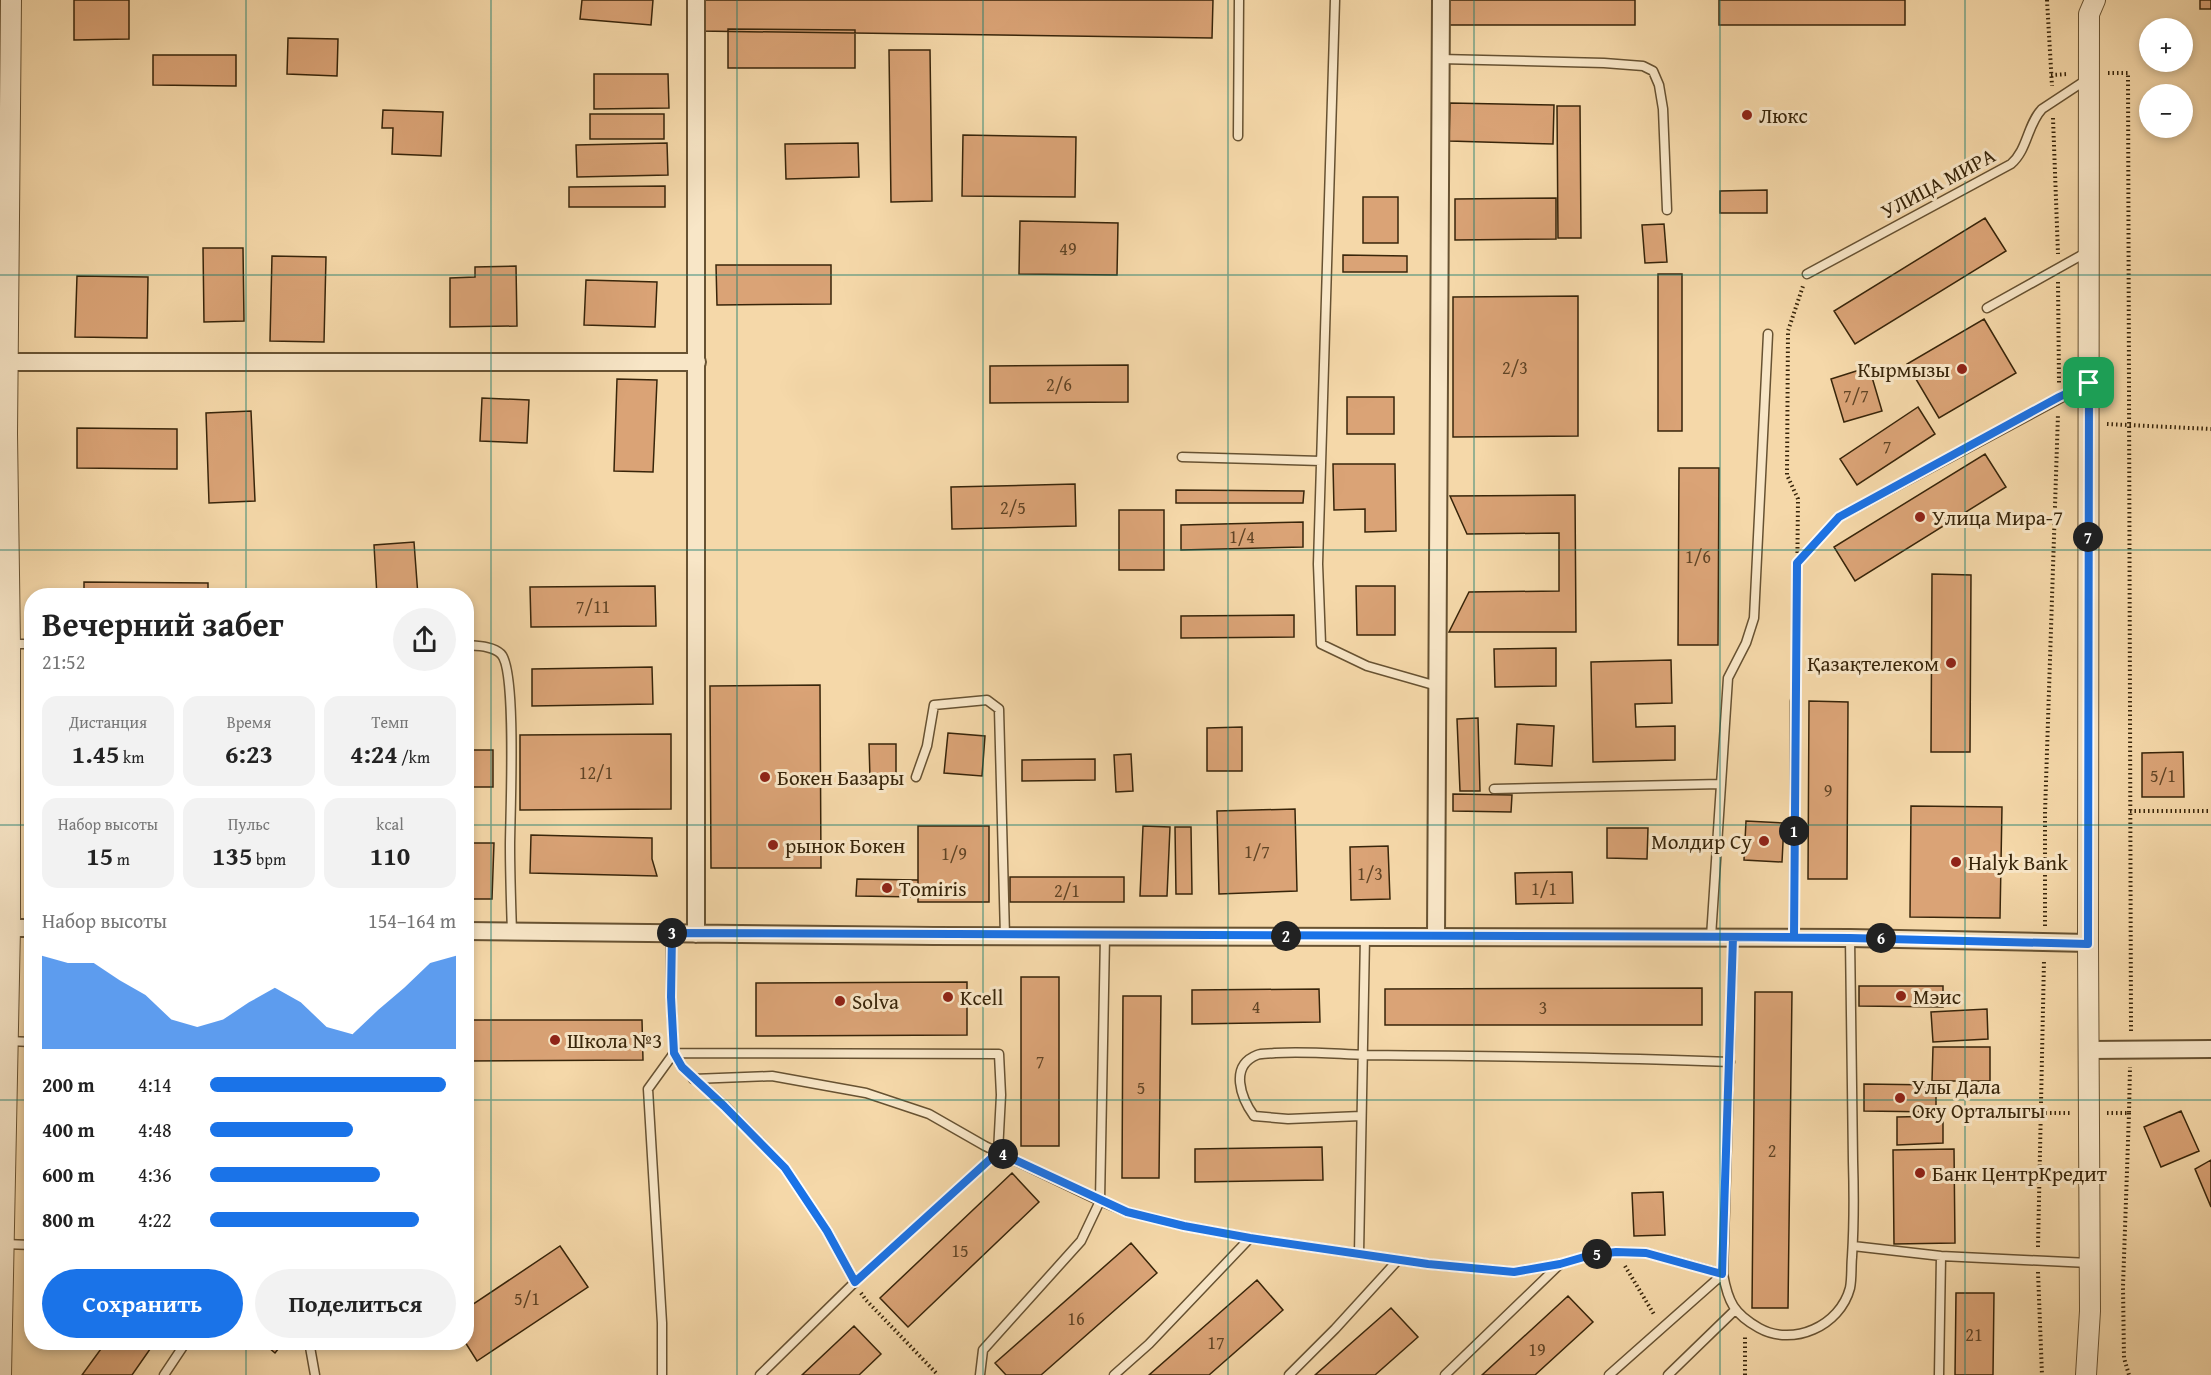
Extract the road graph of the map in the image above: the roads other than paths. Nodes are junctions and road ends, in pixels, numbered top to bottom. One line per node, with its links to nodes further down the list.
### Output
1 (696, 0): 16 (street)
2 (1239, 0): 9 (lane)
3 (1335, 0): 20 (lane)
4 (1441, 0): 7 (street)
5 (8, 3): 15 (street)
6 (2089, 5): 8 (street)
7 (1440, 59): 10 (lane); 25 (street)
8 (2089, 76): 11 (street); 12 (lane, УЛИЦА МИРА)
9 (1238, 136)
10 (1667, 210)
11 (2089, 251): 13 (lane); 17 (street)
12 (1807, 274)
13 (1987, 308)
14 (1768, 334): 28 (lane)
15 (7, 362): 16 (street); 18 (street)
16 (697, 362): 35 (street)
17 (2089, 383): 21 (lane); 44 (street)
18 (3, 434): 22 (street)
19 (1182, 457): 20 (lane)
20 (1321, 461): 25 (lane)
21 (1839, 517)
22 (10, 644): 23 (lane); 30 (street)
23 (24, 644)
24 (474, 645): 33 (lane)
25 (1437, 686): 39 (street)
26 (1795, 701): 42 (lane)
27 (916, 777): 36 (lane)
28 (1721, 784): 29 (lane); 40 (lane)
29 (1494, 789)
30 (5, 928): 31 (street); 45 (street)
31 (24, 928)
32 (474, 931): 33 (street)
33 (512, 932): 34 (street)
34 (672, 933): 35 (street); 49 (lane)
35 (696, 934): 36 (street)
36 (1005, 936): 37 (street)
37 (1105, 936): 38 (street); 55 (lane)
38 (1365, 937): 39 (street); 50 (lane)
39 (1436, 937): 40 (street)
40 (1711, 937): 41 (street)
41 (1733, 937): 42 (street); 51 (lane)
42 (1794, 937): 43 (street)
43 (1850, 938): 44 (street); 59 (lane)
44 (2088, 944): 48 (street)
45 (8, 1041): 46 (lane); 57 (street)
46 (24, 1042)
47 (2211, 1049): 48 (street)
48 (2088, 1050): 63 (street)
49 (674, 1053): 52 (lane); 54 (lane); 73 (lane)
50 (1363, 1055): 51 (lane); 53 (lane); 53 (lane)
51 (1730, 1062): 65 (lane)
52 (693, 1079): 54 (lane); 66 (lane)
53 (1361, 1116): 60 (lane)
54 (998, 1152): 55 (lane); 66 (lane)
55 (1100, 1201): 56 (lane); 75 (lane)
56 (1250, 1238): 60 (lane); 76 (lane)
57 (4, 1244): 58 (lane); 70 (street)
58 (24, 1245)
59 (1853, 1246): 61 (lane); 67 (lane)
60 (1359, 1254): 62 (lane)
61 (1941, 1256): 63 (lane); 81 (lane)
62 (1398, 1260): 64 (lane); 77 (lane)
63 (2090, 1263): 82 (street)
64 (1560, 1264): 65 (lane); 78 (lane)
65 (1722, 1274): 67 (lane); 79 (lane)
66 (855, 1282): 74 (lane)
67 (1735, 1310): 80 (lane)
68 (181, 1350): 71 (lane)
69 (311, 1350): 72 (lane)
70 (2, 1375)
71 (164, 1375)
72 (315, 1375)
73 (662, 1375)
74 (760, 1375)
75 (980, 1375)
76 (1114, 1375)
77 (1289, 1375)
78 (1445, 1375)
79 (1609, 1375)
80 (1668, 1375)
81 (1939, 1375)
82 (2086, 1375)

